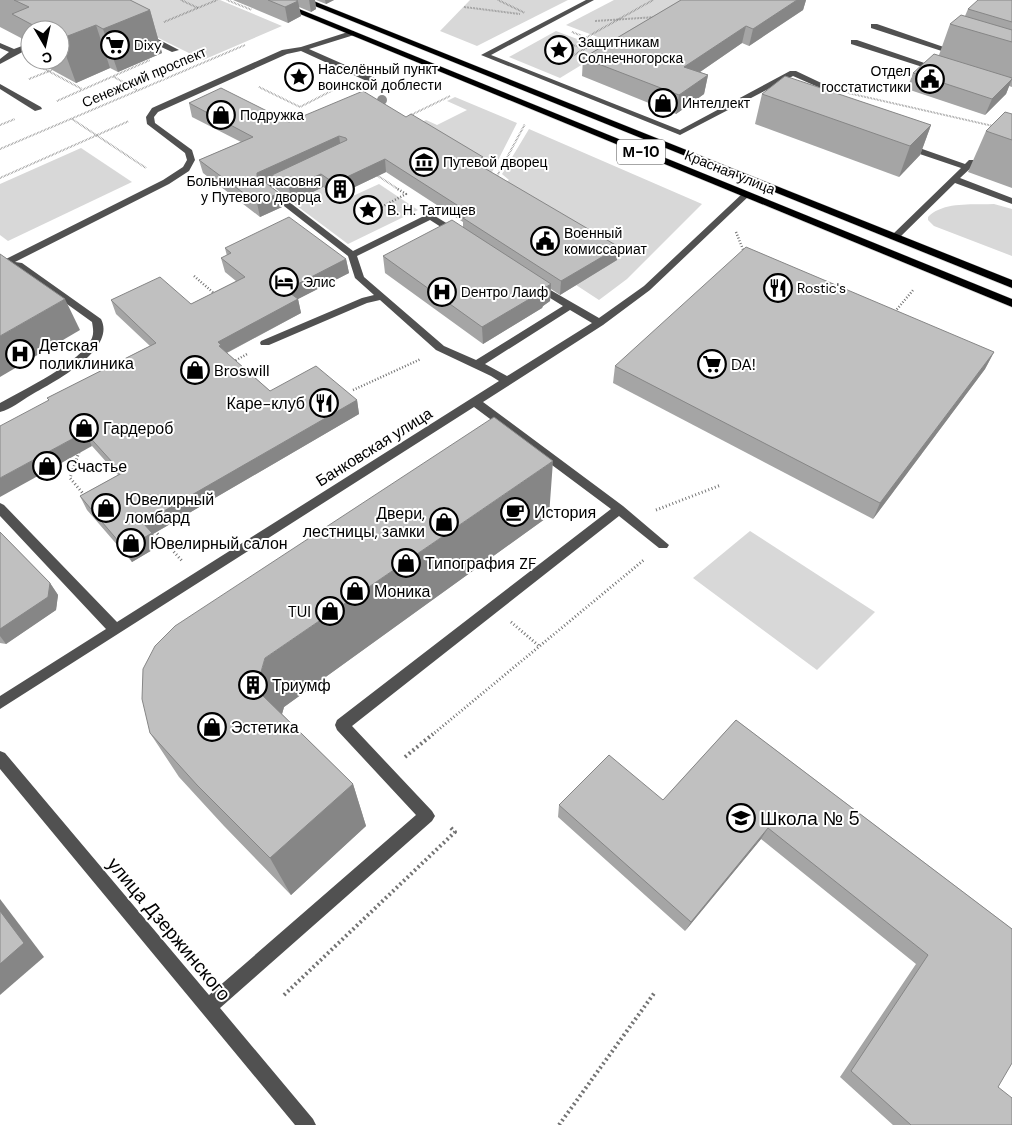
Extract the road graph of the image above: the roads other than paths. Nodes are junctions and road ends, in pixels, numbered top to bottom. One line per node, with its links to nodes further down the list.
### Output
1 (270, 0): 5 (highway, Красная улица / М-10)
2 (304, 0): 29 (highway, Красная улица / М-10)
3 (591, 0): 19 (street)
4 (874, 26): 13 (street)
5 (351, 32): 10 (street); 27 (highway, Красная улица / М-10)
6 (139, 33): 11 (street)
7 (854, 42): 15 (street)
8 (0, 45): 12 (street)
9 (20, 49): 12 (street)
10 (302, 49): 16 (street); 32 (street)
11 (174, 50)
12 (14, 52): 14 (street)
13 (966, 56)
14 (0, 62)
15 (946, 71)
16 (374, 81)
17 (0, 86): 21 (street)
18 (830, 90): 19 (street)
19 (756, 93): 20 (street)
20 (765, 96)
21 (38, 109)
22 (894, 141): 24 (street)
23 (979, 155): 24 (street)
24 (967, 167): 26 (street)
25 (300, 172): 31 (street)
26 (954, 179): 28 (street); 29 (street)
27 (746, 195): 36 (highway, Красная улица / М-10); 38 (street, Банковская улица)
28 (1012, 201)
29 (895, 237): 34 (highway, Красная улица / М-10)
30 (468, 241): 31 (street)
31 (352, 255): 35 (street)
32 (1, 264): 43 (street)
33 (532, 282): 37 (street)
34 (1012, 284)
35 (382, 297): 39 (street); 40 (street)
36 (1012, 303)
37 (570, 306): 38 (street); 40 (street)
38 (599, 323): 41 (street, Банковская улица)
39 (265, 343)
40 (476, 365): 41 (street)
41 (508, 382): 42 (street, Банковская улица)
42 (475, 402): 45 (street); 47 (street, Банковская улица)
43 (0, 408)
44 (0, 508): 47 (street)
45 (619, 509): 46 (street); 50 (street)
46 (663, 544)
47 (115, 629): 48 (street, Банковская улица)
48 (0, 702)
49 (0, 758): 50 (street, улица Дзержинского)
50 (208, 1007): 51 (street, улица Дзержинского)
51 (307, 1125)

